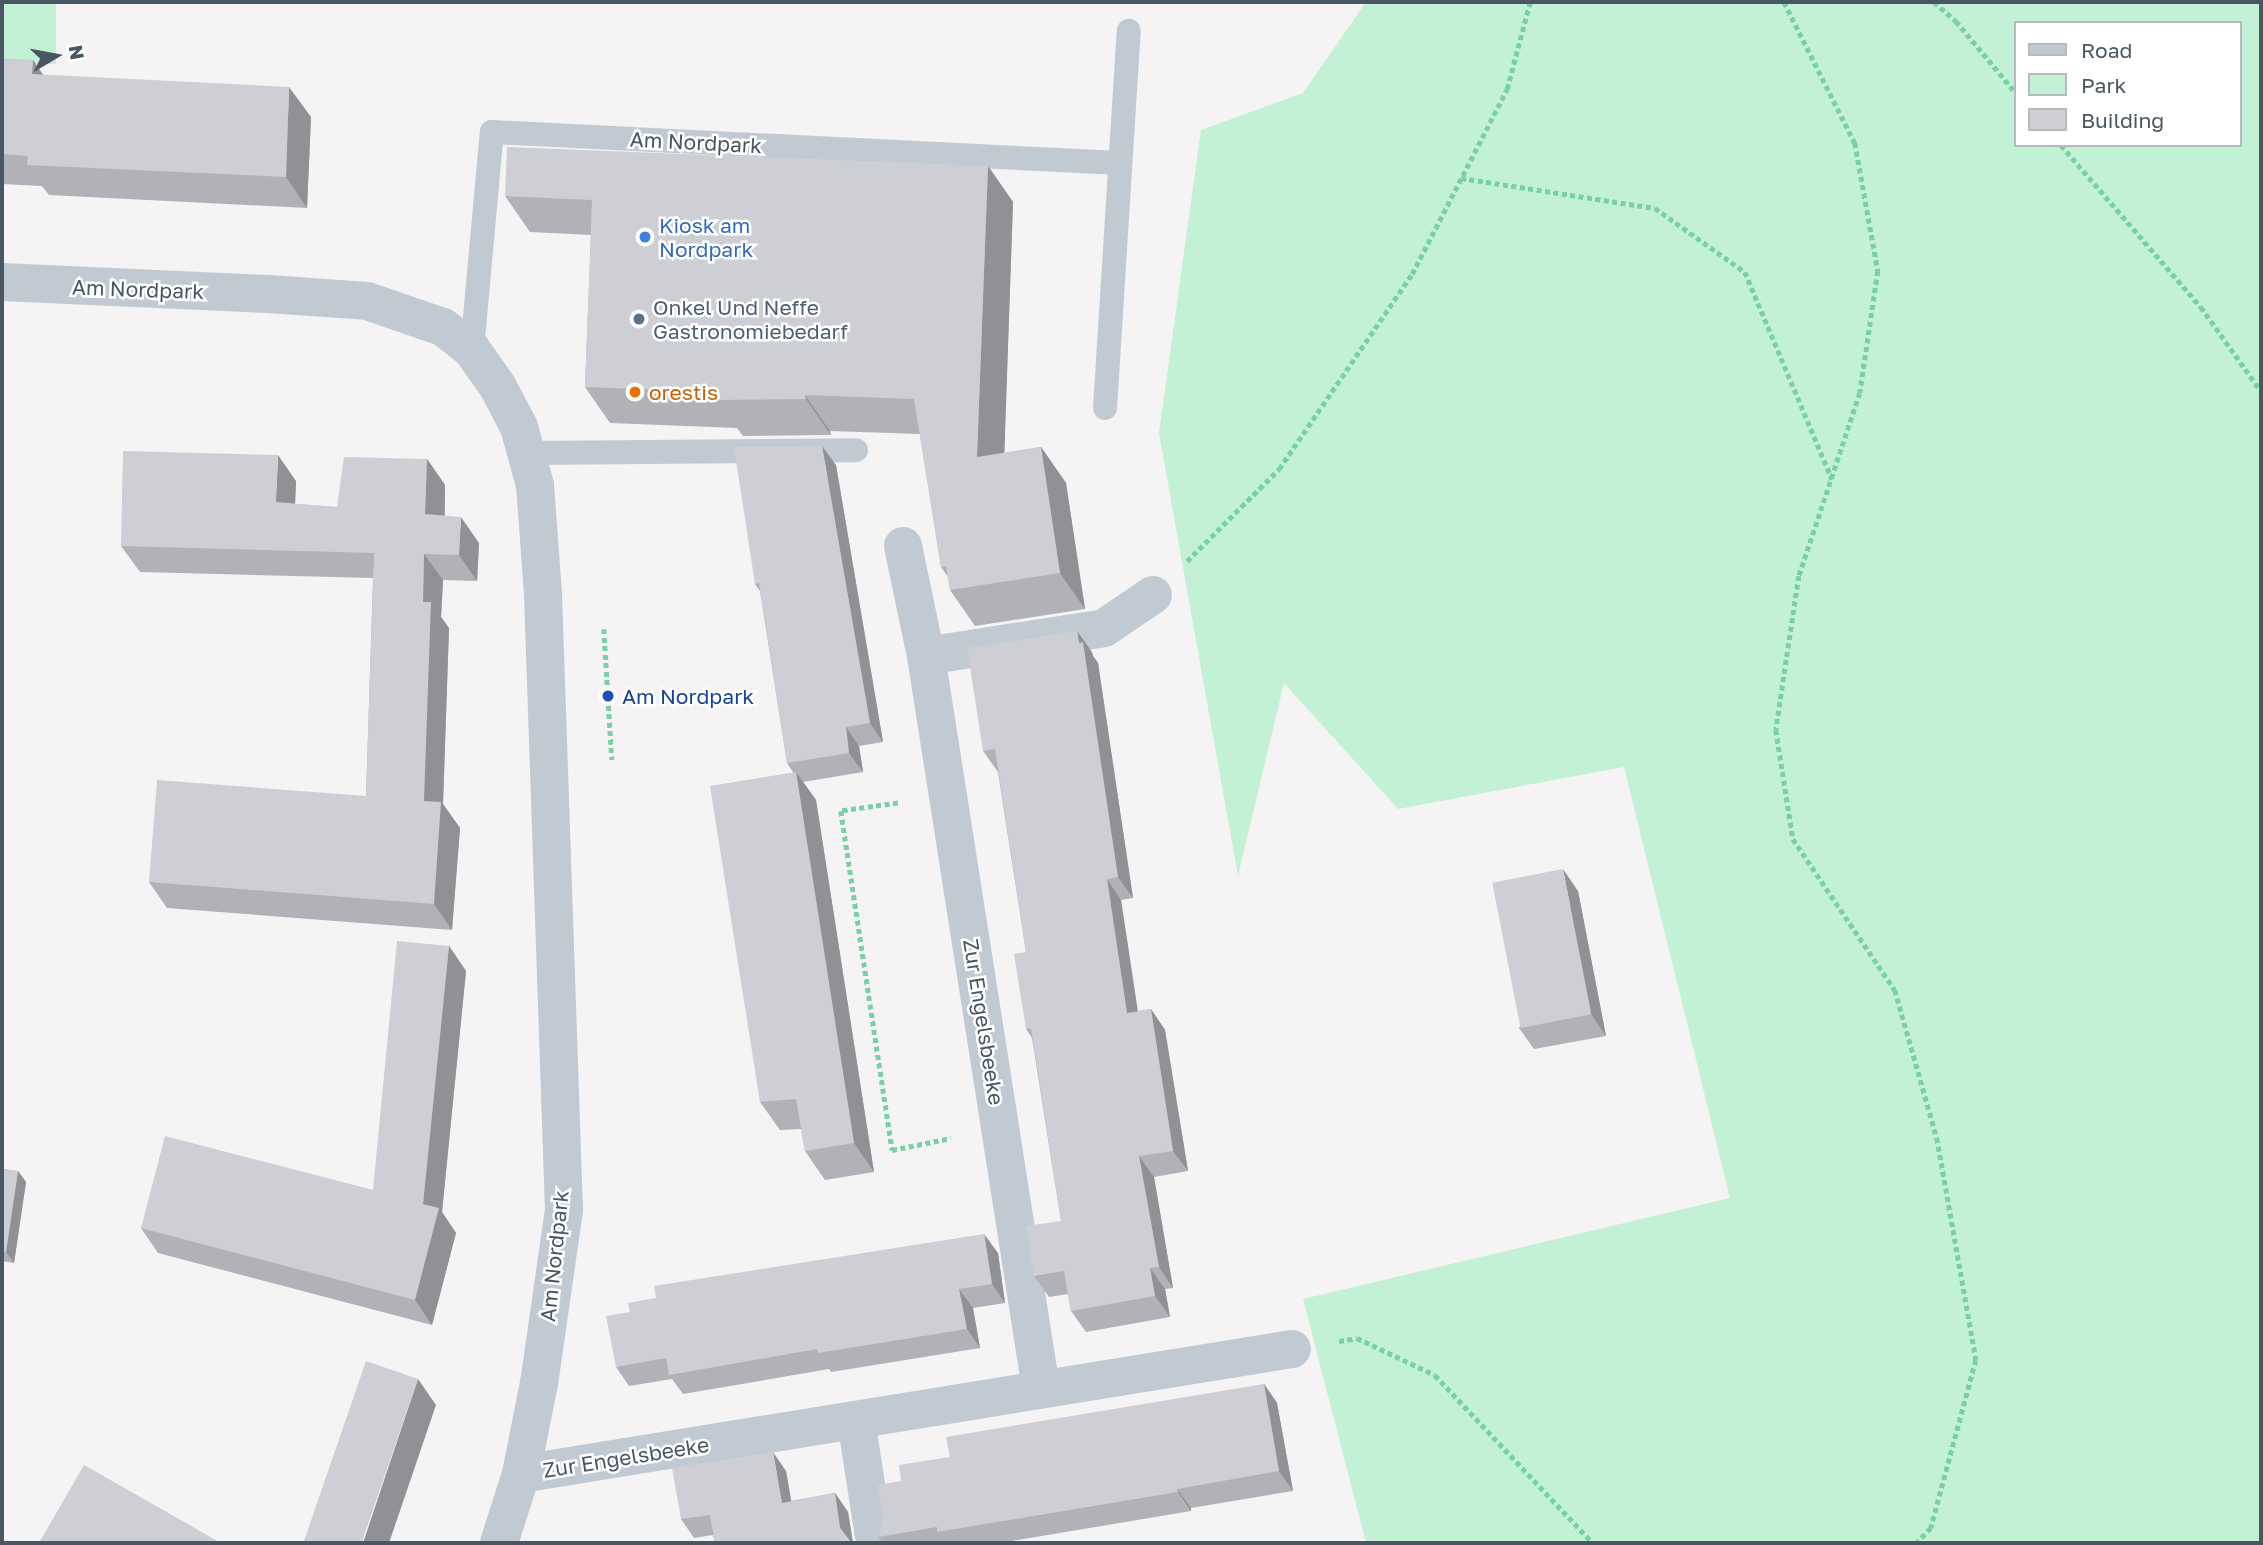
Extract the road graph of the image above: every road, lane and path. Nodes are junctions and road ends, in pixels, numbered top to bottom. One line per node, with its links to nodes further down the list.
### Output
1 (1530, 2): 8 (path)
2 (1784, 2): 15 (path)
3 (1934, 2): 5 (path)
4 (1129, 31): 7 (lane)
5 (2014, 91)
6 (2063, 147): 11 (path)
7 (1120, 163): 10 (lane, Am Nordpark); 12 (lane)
8 (1461, 178): 15 (path); 17 (path)
9 (2, 282): 10 (street, Am Nordpark)
10 (472, 350): 14 (street, Am Nordpark)
11 (2261, 391)
12 (1105, 408)
13 (856, 450): 14 (lane)
14 (531, 469): 26 (street, Am Nordpark)
15 (1832, 479): 30 (path)
16 (903, 546): 19 (street, Zur Engelsbeeke)
17 (1153, 595): 19 (street)
18 (604, 629): 20 (path)
19 (926, 656): 21 (street, Zur Engelsbeeke)
20 (612, 760)
21 (947, 795): 22 (street, Zur Engelsbeeke); 22 (path)
22 (1000, 1129): 24 (street, Zur Engelsbeeke)
23 (1292, 1349): 24 (street, Zur Engelsbeeke); 29 (path)
24 (1041, 1389): 25 (street, Zur Engelsbeeke)
25 (856, 1420): 26 (street, Zur Engelsbeeke); 28 (street)
26 (521, 1474): 27 (street, Am Nordpark)
27 (499, 1543)
28 (875, 1543)
29 (1593, 1543)
30 (1917, 1543)

